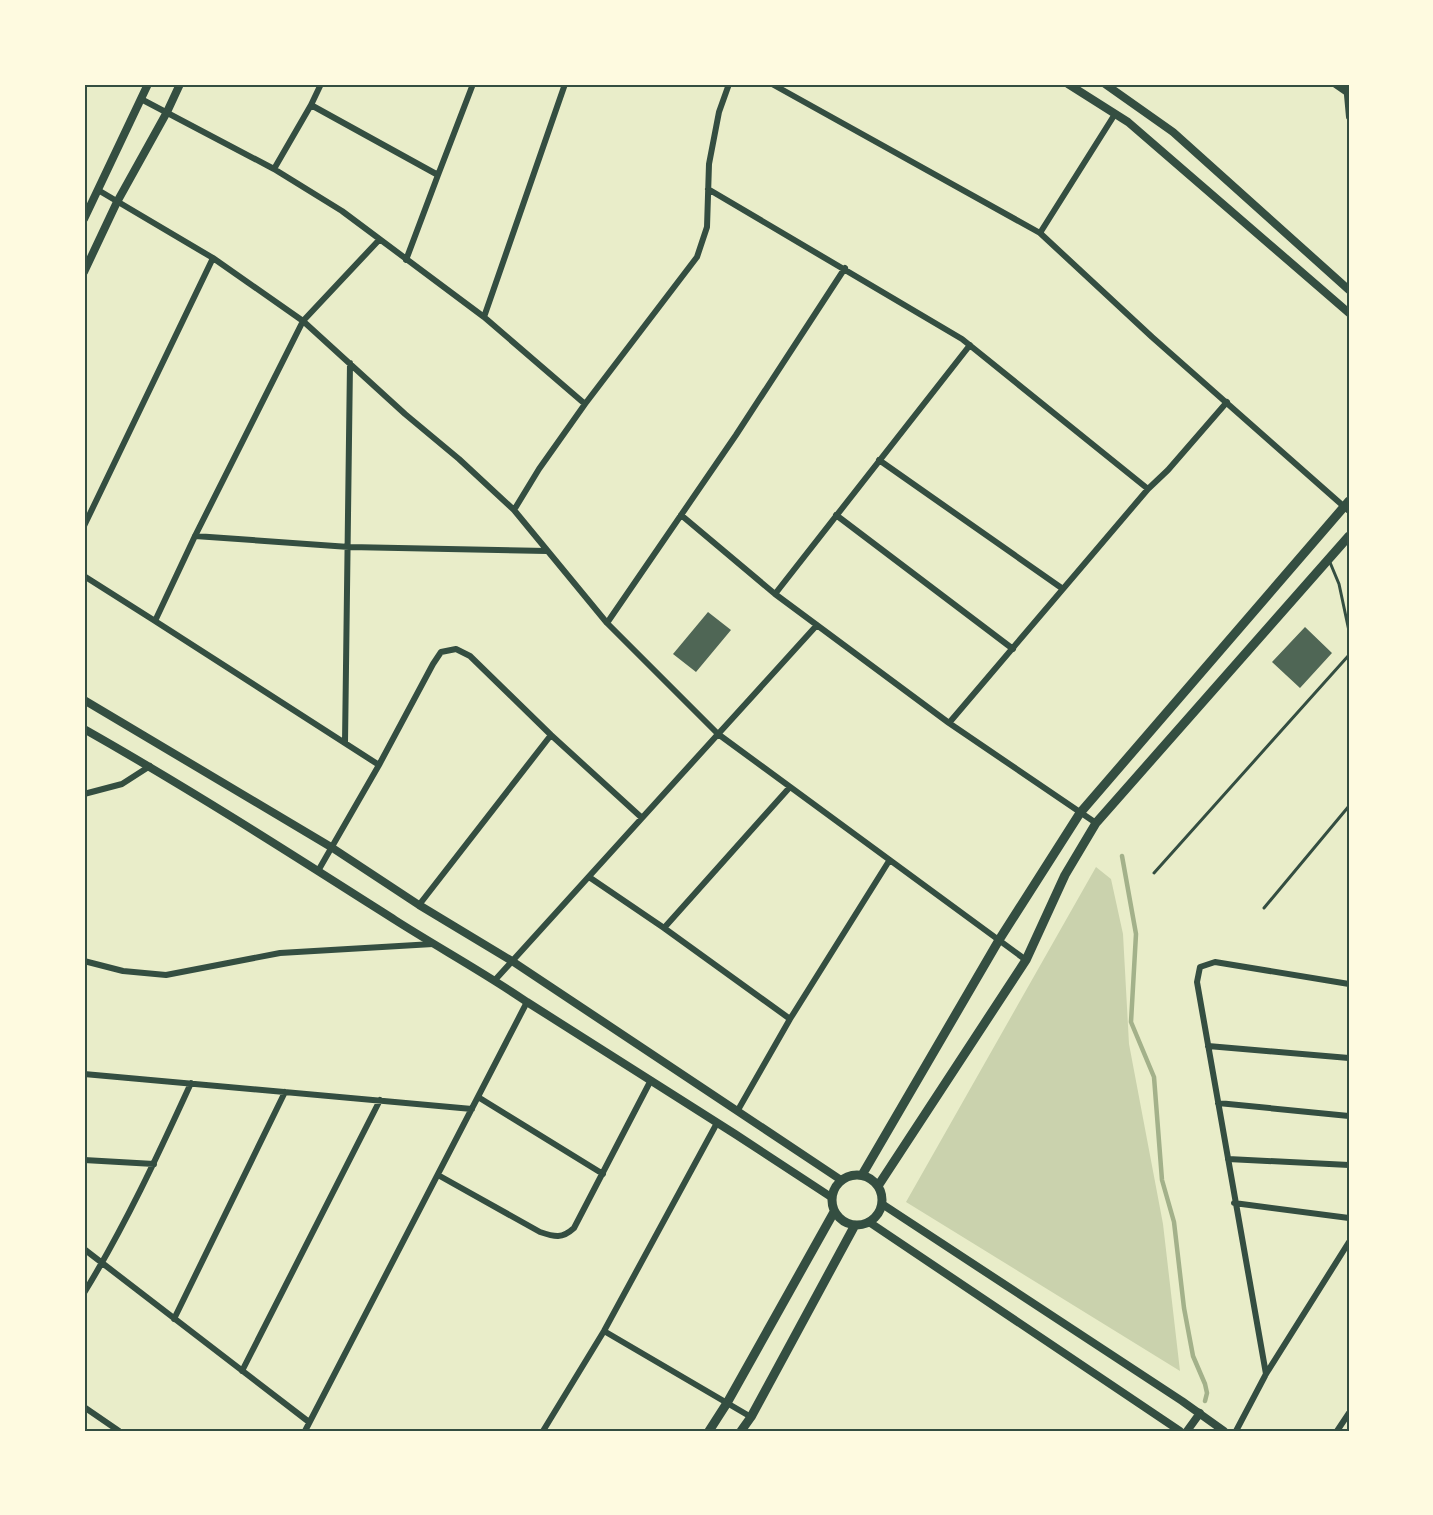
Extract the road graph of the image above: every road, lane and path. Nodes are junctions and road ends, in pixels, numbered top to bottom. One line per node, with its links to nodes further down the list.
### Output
1 (148, 84): 13 (street)
2 (180, 84): 15 (street)
3 (321, 84): 14 (street)
4 (473, 84): 19 (street)
5 (565, 84): 32 (street)
6 (729, 84): 20 (street)
7 (772, 84): 24 (street)
8 (1068, 84): 16 (street)
9 (1105, 84): 30 (street)
10 (1334, 84): 12 (street)
11 (1346, 84): 12 (street)
12 (1347, 93): 17 (street)
13 (141, 99): 15 (street); 21 (street)
14 (311, 105): 18 (street); 19 (street)
15 (167, 112): 18 (street); 22 (street)
16 (1115, 114): 24 (street); 31 (street)
17 (1349, 117)
18 (274, 168): 25 (street)
19 (438, 175): 27 (street)
20 (708, 189): 28 (street); 37 (street)
21 (98, 190): 22 (street); 23 (street)
22 (117, 202): 26 (street); 29 (street)
23 (84, 219)
24 (1040, 232): 36 (street)
25 (379, 240): 27 (street); 33 (street)
26 (213, 258): 33 (street); 44 (street)
27 (406, 260): 32 (street)
28 (845, 268): 34 (street); 42 (street)
29 (84, 272)
30 (1349, 290)
31 (1349, 313)
32 (484, 317): 37 (street)
33 (303, 321): 35 (street); 45 (street)
34 (970, 345): 38 (street); 39 (street)
35 (350, 363): 41 (street); 47 (street)
36 (1227, 402): 39 (street); 40 (street)
37 (585, 404): 41 (street)
38 (879, 460): 43 (street); 51 (street)
39 (1148, 489): 51 (street)
40 (1347, 506): 70 (main road)
41 (513, 510): 48 (street)
42 (681, 515): 52 (street); 54 (street)
43 (836, 515): 52 (street); 57 (street)
44 (84, 526)
45 (195, 536): 47 (street); 53 (street)
46 (1349, 536): 49 (main road)
47 (349, 547): 48 (street); 64 (street)
48 (547, 551): 54 (street)
49 (1329, 559): 56 (lane); 72 (main road)
50 (84, 576): 53 (street)
51 (1063, 589): 57 (street)
52 (775, 594): 55 (street)
53 (155, 621): 64 (street)
54 (607, 623): 62 (street)
55 (817, 625): 60 (street); 62 (street)
56 (1349, 631)
57 (1012, 649): 60 (street)
58 (1349, 655): 76 (lane)
59 (84, 700): 73 (street)
60 (949, 723): 70 (street)
61 (84, 729): 66 (street)
62 (718, 734): 67 (street); 71 (street)
63 (550, 735): 65 (street); 71 (street); 78 (street)
64 (345, 743): 65 (street)
65 (379, 765): 73 (street)
66 (150, 766): 68 (street); 75 (street)
67 (790, 787): 74 (street); 80 (street)
68 (84, 794)
69 (1349, 806): 79 (lane)
70 (1080, 813): 72 (street); 81 (main road)
71 (642, 818): 77 (street)
72 (1096, 824): 83 (main road)
73 (331, 847): 75 (street); 78 (street)
74 (889, 861): 81 (street); 89 (street)
75 (318, 871): 82 (street)
76 (1154, 873)
77 (589, 877): 80 (street); 84 (street)
78 (419, 905): 84 (street)
79 (1264, 908)
80 (664, 928): 89 (street)
81 (999, 940): 83 (street); 109 (main road)
82 (433, 944): 85 (street); 86 (street)
83 (1026, 960): 111 (main road)
84 (512, 961): 86 (street); 100 (street)
85 (84, 962)
86 (495, 980): 88 (street)
87 (1349, 984): 90 (street)
88 (527, 1002): 93 (street); 96 (street)
89 (790, 1019): 100 (street)
90 (1208, 1046): 91 (street); 98 (street)
91 (1349, 1058)
92 (84, 1074): 94 (street)
93 (651, 1080): 102 (street); 107 (street)
94 (191, 1083): 95 (street); 105 (street)
95 (285, 1092): 97 (street); 123 (street)
96 (478, 1097): 99 (street); 107 (street)
97 (380, 1100): 99 (street); 125 (street)
98 (1218, 1103): 101 (street); 103 (street)
99 (472, 1109): 108 (street)
100 (738, 1110): 110 (street)
101 (1349, 1116)
102 (717, 1122): 112 (street); 124 (street)
103 (1228, 1159): 106 (street); 113 (street)
104 (84, 1160): 105 (street)
105 (154, 1164): 121 (street)
106 (1349, 1166)
107 (603, 1174): 108 (street)
108 (438, 1175): 132 (street)
109 (862, 1175): 110 (main road); 111 (main road)
110 (841, 1180): 112 (main road)
111 (878, 1186): 114 (main road)
112 (831, 1197): 115 (main road)
113 (1234, 1203): 116 (street); 126 (street)
114 (882, 1204): 117 (main road); 129 (street)
115 (834, 1212): 118 (main road); 127 (main road)
116 (1349, 1218)
117 (868, 1222): 118 (main road); 138 (street)
118 (855, 1225): 131 (main road)
119 (1349, 1242): 126 (street)
120 (84, 1250): 121 (street)
121 (102, 1263): 122 (street); 123 (street)
122 (84, 1293)
123 (174, 1319): 125 (street)
124 (604, 1331): 127 (street); 135 (street)
125 (242, 1371): 132 (street)
126 (1266, 1374): 141 (street)
127 (727, 1403): 131 (street); 136 (main road)
128 (84, 1407): 133 (street)
129 (1200, 1413): 139 (street); 140 (street)
130 (1349, 1413): 142 (street)
131 (751, 1417): 137 (main road)
132 (309, 1422): 134 (street)
133 (119, 1431)
134 (305, 1431)
135 (543, 1431)
136 (710, 1431)
137 (741, 1431)
138 (1180, 1431)
139 (1187, 1431)
140 (1224, 1431)
141 (1236, 1431)
142 (1337, 1431)

